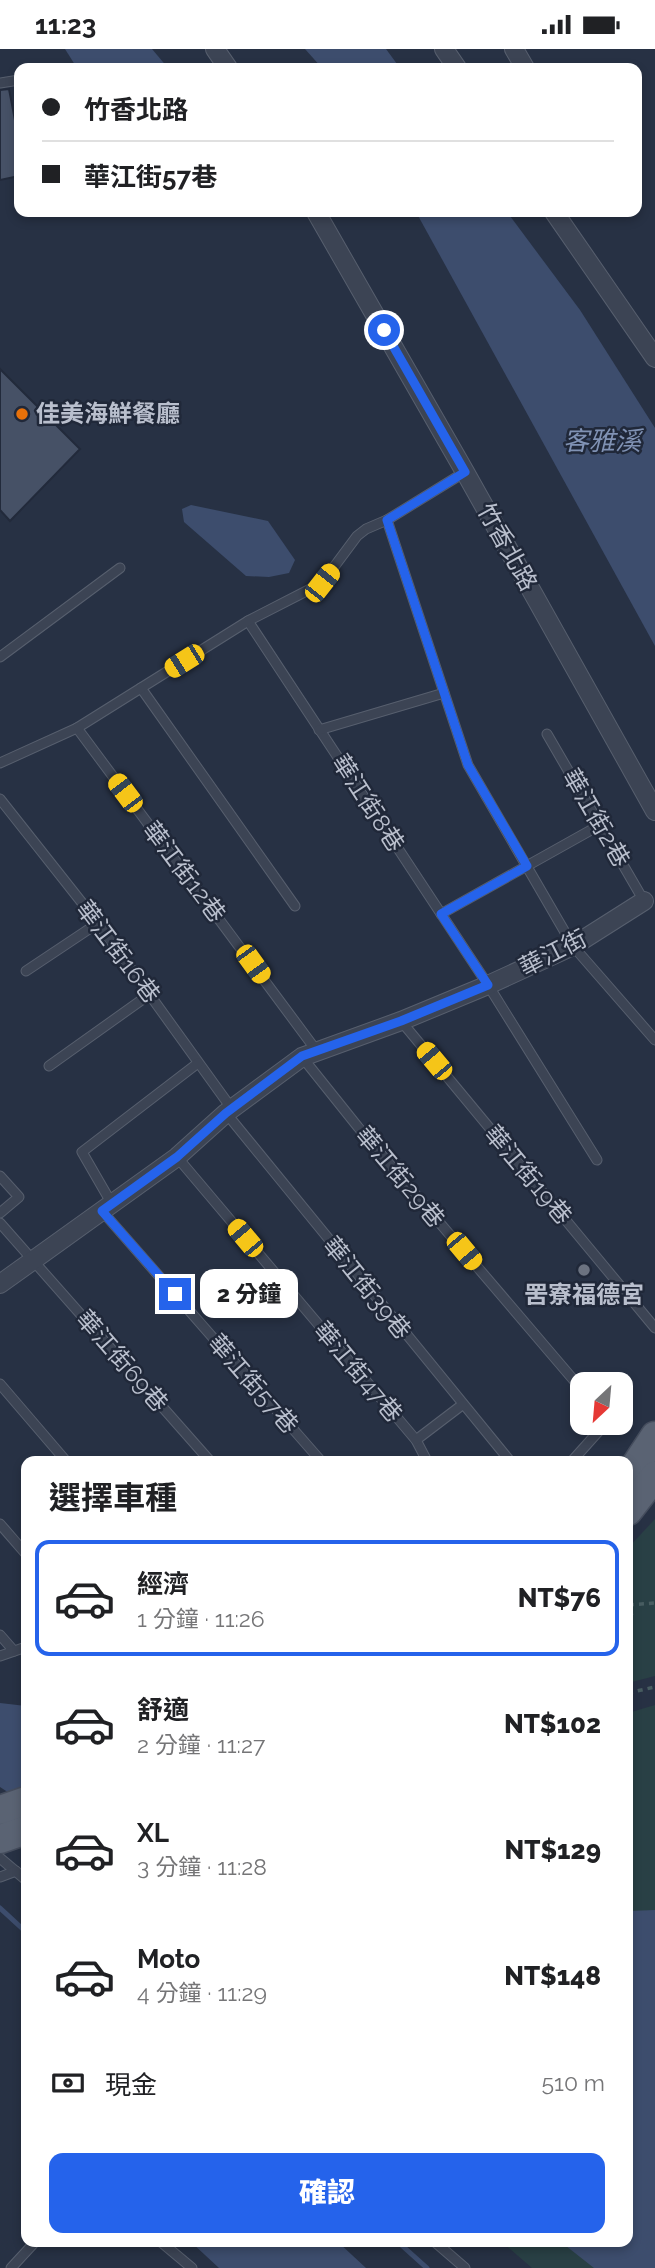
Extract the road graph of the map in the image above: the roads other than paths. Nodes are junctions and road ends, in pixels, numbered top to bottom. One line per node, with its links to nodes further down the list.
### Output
1 (319, 217): 4 (street, 竹香北路)
2 (557, 217): 3 (street)
3 (655, 358)
4 (465, 472): 5 (lane); 16 (street, 竹香北路)
5 (387, 520): 7 (lane); 10 (lane)
6 (120, 568): 8 (lane)
7 (248, 621): 9 (lane); 12 (lane, 華江街8巷)
8 (0, 657)
9 (141, 688): 11 (lane); 20 (lane)
10 (444, 693): 12 (lane); 18 (lane)
11 (77, 728): 14 (lane); 29 (lane, 華江街12巷)
12 (319, 730): 21 (lane, 華江街8巷)
13 (547, 734): 17 (lane, 華江街2巷)
14 (0, 763)
15 (0, 799): 22 (lane, 華江街16巷)
16 (655, 811)
17 (600, 825): 18 (lane); 19 (lane, 華江街2巷)
18 (527, 866): 21 (lane); 23 (lane)
19 (645, 901): 23 (street, 華江街)
20 (295, 906)
21 (441, 914): 25 (lane, 華江街8巷)
22 (98, 923): 24 (lane); 26 (lane, 華江街16巷)
23 (573, 946): 25 (street, 華江街); 28 (lane)
24 (26, 971)
25 (488, 985): 27 (street, 華江街); 34 (lane, 華江街8巷)
26 (150, 994): 30 (lane, 華江街16巷); 31 (lane)
27 (401, 1021): 29 (street, 華江街); 41 (lane, 華江街19巷)
28 (655, 1040)
29 (309, 1053): 32 (street, 華江街); 42 (lane, 華江街29巷)
30 (198, 1063): 32 (lane, 華江街16巷); 36 (lane, 華江街57巷)
31 (49, 1066)
32 (229, 1111): 33 (street, 華江街); 44 (lane, 華江街39巷)
33 (177, 1157): 36 (street, 華江街); 47 (lane, 華江街47巷)
34 (597, 1160)
35 (0, 1176): 37 (lane)
36 (107, 1207): 39 (street, 華江街); 50 (lane, 華江街57巷)
37 (0, 1213)
38 (0, 1223): 39 (lane, 華江街69巷)
39 (35, 1260): 40 (street, 華江街); 49 (lane, 華江街69巷)
40 (0, 1284)
41 (655, 1328)
42 (570, 1376)
43 (0, 1384): 48 (lane)
44 (462, 1405): 47 (lane); 52 (lane, 華江街39巷)
45 (595, 1435): 53 (lane)
46 (655, 1436): 54 (main road)
47 (416, 1440): 51 (lane, 華江街47巷)
48 (62, 1456)
49 (205, 1456)
50 (317, 1456)
51 (424, 1456)
52 (506, 1456)
53 (576, 1456)
54 (633, 1469)
55 (655, 1476): 56 (main road)
56 (633, 1505)
57 (0, 1524): 58 (lane)
58 (21, 1549)
59 (0, 1635): 61 (lane)
60 (21, 1649): 61 (lane)
61 (13, 1651): 62 (lane)
62 (0, 1656)
63 (21, 1803): 64 (main road)
64 (0, 1810)
65 (21, 1832): 66 (main road)
66 (0, 1839)
67 (0, 1858): 68 (lane)
68 (16, 1871): 69 (lane); 70 (lane)
69 (21, 1876)
70 (0, 1877)
71 (30, 2247): 74 (lane)
72 (167, 2247): 75 (lane)
73 (441, 2247): 76 (lane)
74 (11, 2268)
75 (192, 2268)
76 (465, 2268)

